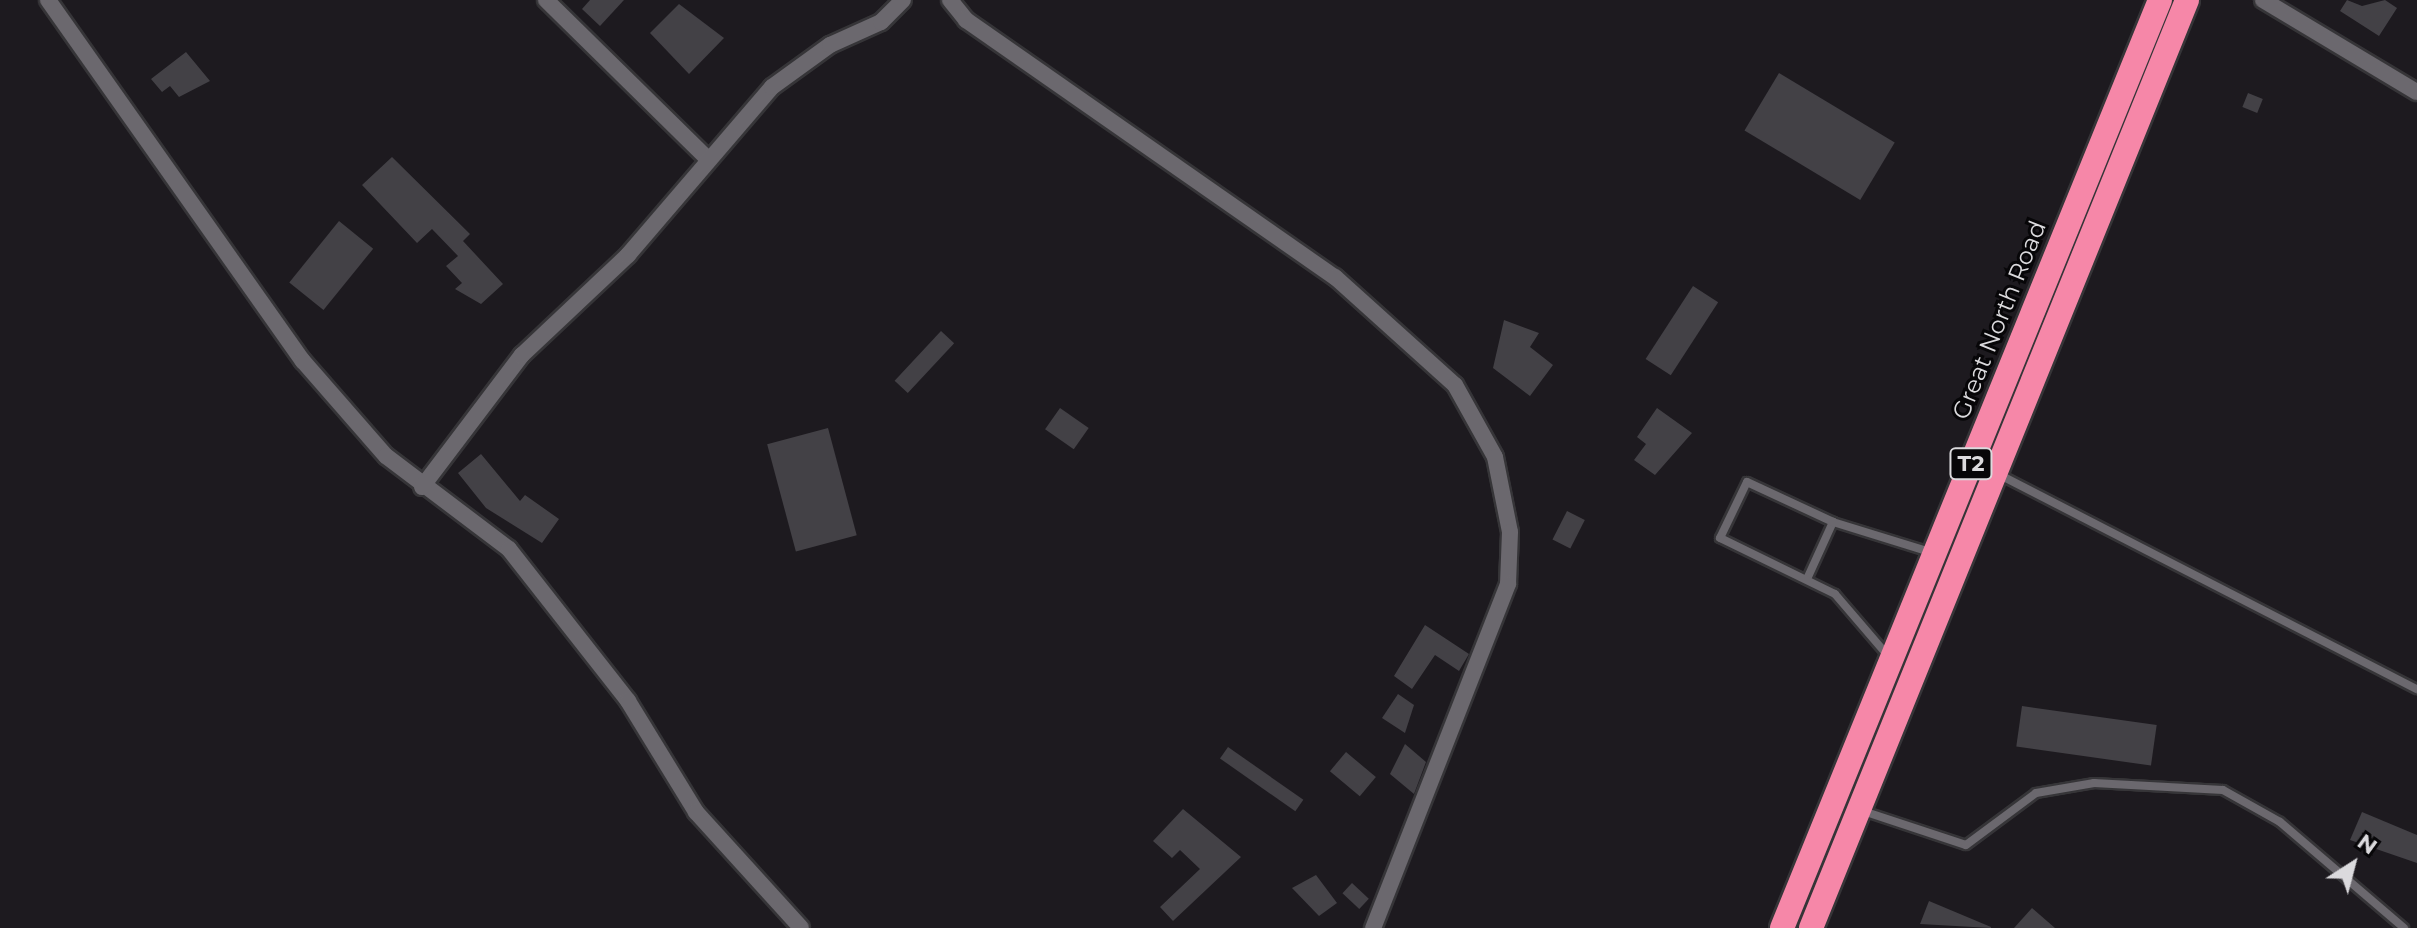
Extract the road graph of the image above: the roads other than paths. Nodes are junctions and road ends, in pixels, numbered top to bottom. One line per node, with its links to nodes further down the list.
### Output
1 (48, 0): 11 (street)
2 (546, 0): 9 (street)
3 (903, 0): 9 (street)
4 (950, 0): 20 (street)
5 (2160, 0): 13 (highway, Great North Road / T2)
6 (2187, 0): 10 (highway, T2)
7 (2263, 0): 8 (street)
8 (2417, 92)
9 (707, 158): 11 (street)
10 (1996, 473): 16 (lane); 18 (highway, T2)
11 (422, 487): 19 (street)
12 (1833, 522): 13 (lane); 14 (lane); 14 (lane)
13 (1935, 552): 15 (highway, Great North Road / T2)
14 (1807, 579): 15 (lane)
15 (1891, 660): 17 (highway, Great North Road / T2)
16 (2417, 689)
17 (1831, 807): 18 (lane); 21 (highway, Great North Road / T2)
18 (1859, 810): 22 (highway, T2); 23 (lane)
19 (801, 928)
20 (1373, 928)
21 (1782, 928)
22 (1811, 928)
23 (2404, 928)

